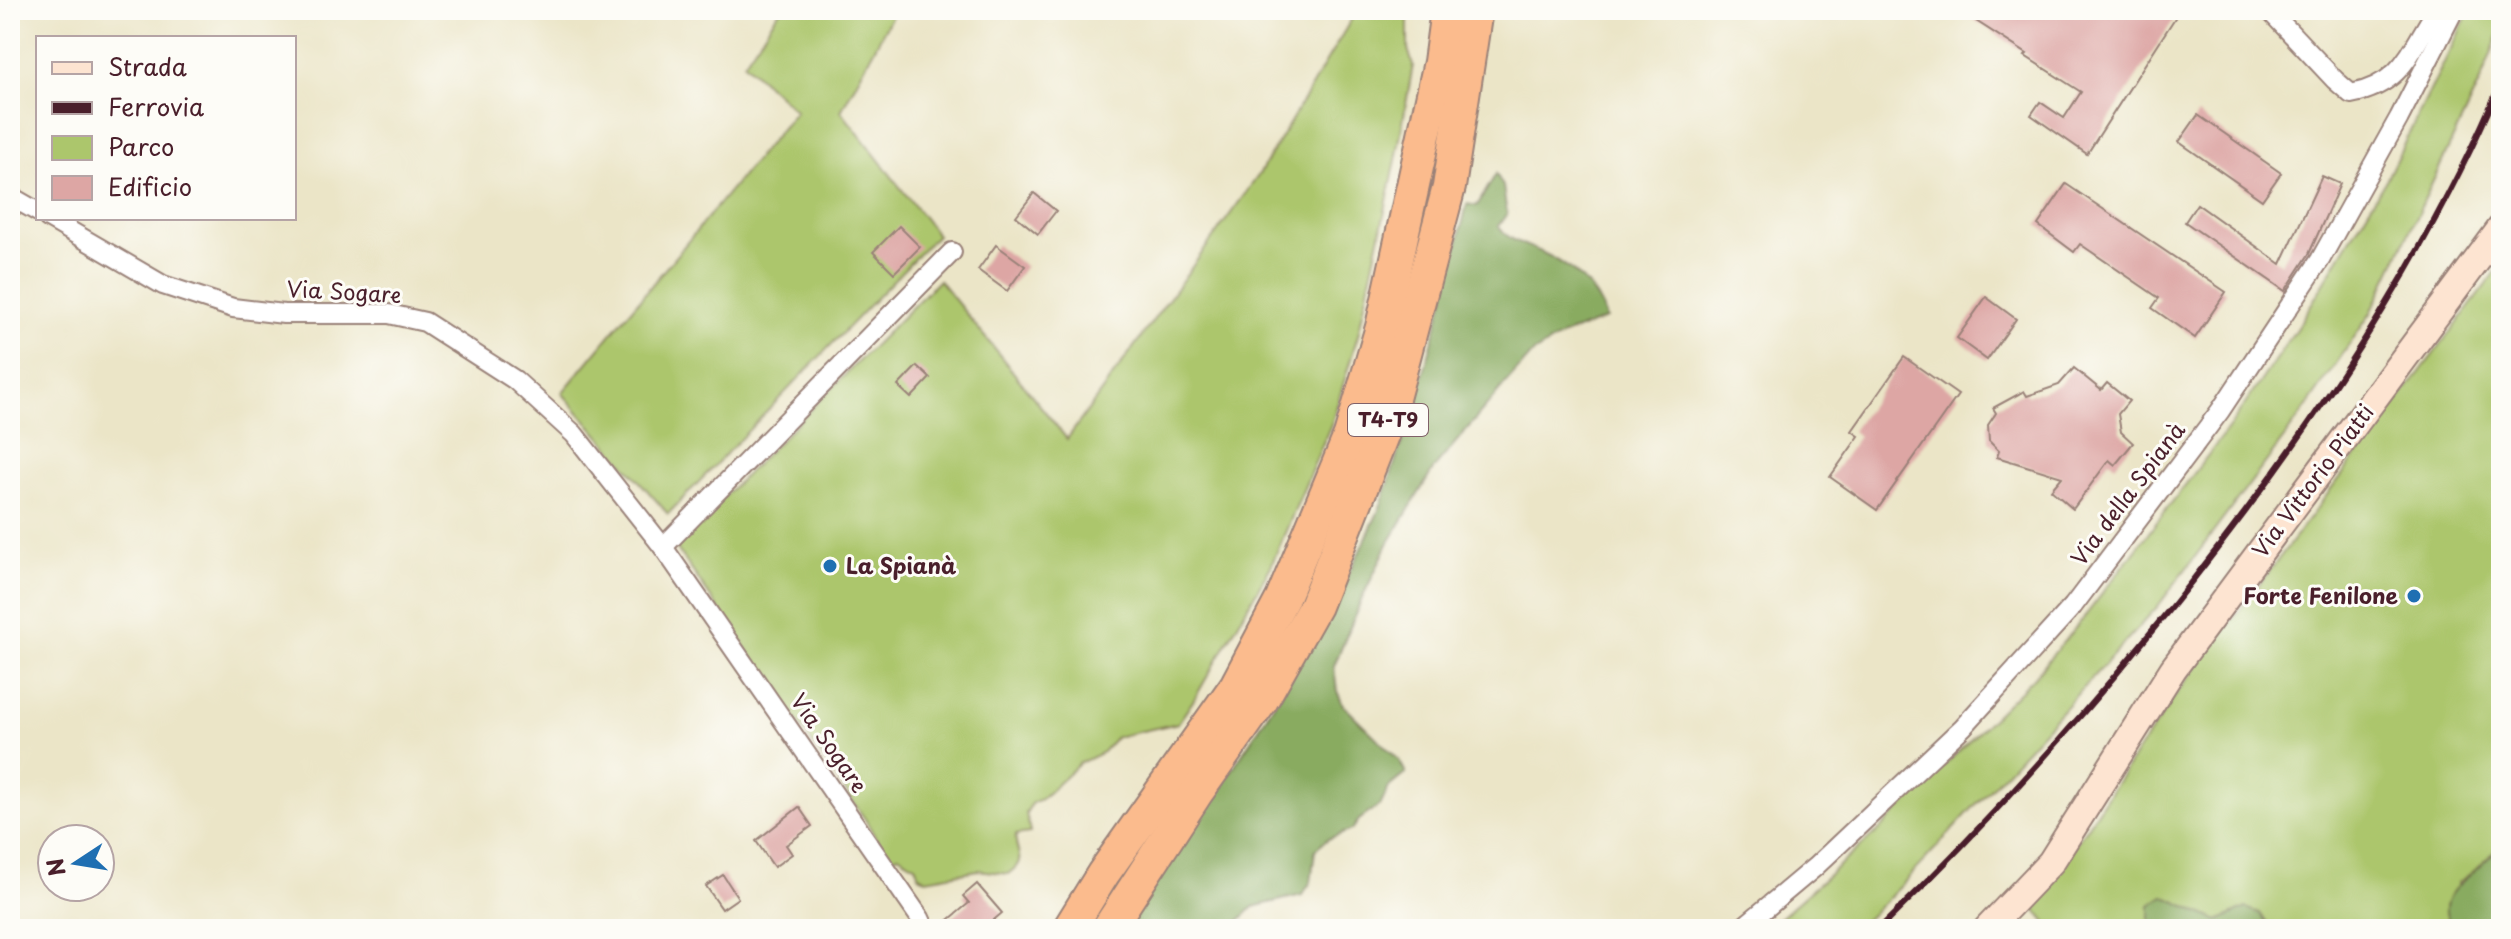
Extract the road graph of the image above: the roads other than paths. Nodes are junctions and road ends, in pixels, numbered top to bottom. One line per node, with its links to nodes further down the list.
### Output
1 (1431, 10): 11 (highway, T4-T9)
2 (2269, 10): 3 (street)
3 (2441, 10)
4 (2454, 10): 16 (street, Via della Spianà)
5 (1468, 11): 11 (highway, T4-T9); 15 (highway, T4-T9)
6 (10, 196): 7 (street)
7 (36, 211)
8 (51, 220): 12 (street, Via Sogare)
9 (2501, 228): 17 (street, Via Vittorio Piatti)
10 (952, 252): 12 (street)
11 (1382, 327): 14 (highway, T4-T9)
12 (663, 547): 13 (street, Via Sogare)
13 (925, 929)
14 (1069, 929)
15 (1108, 929)
16 (1741, 929)
17 (1987, 929)

